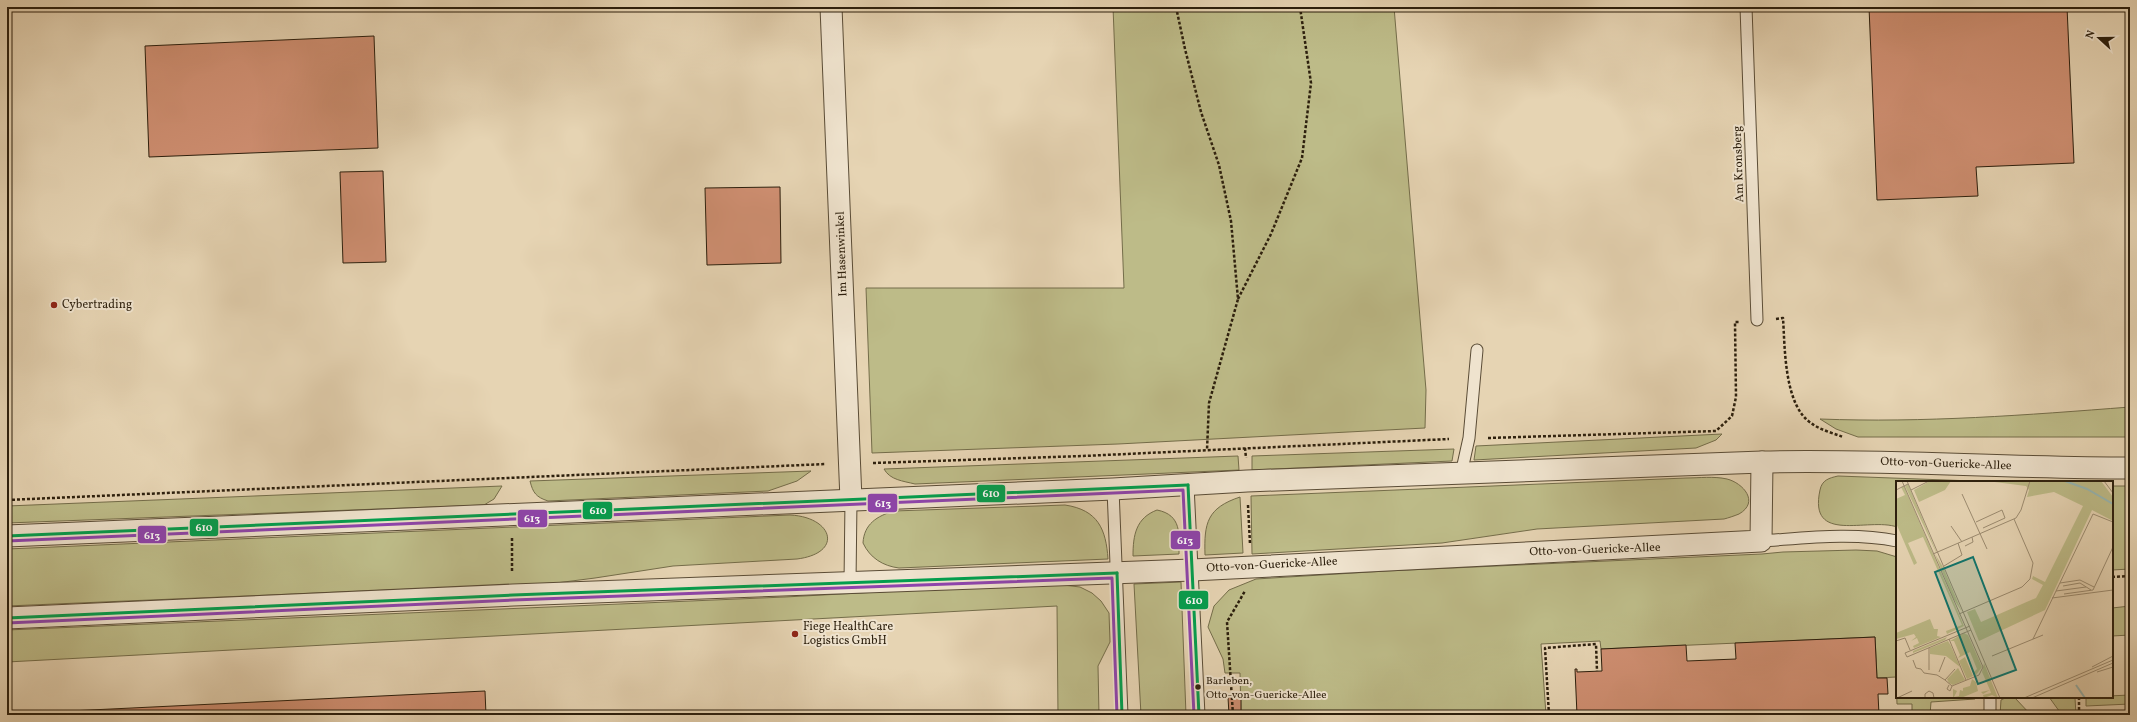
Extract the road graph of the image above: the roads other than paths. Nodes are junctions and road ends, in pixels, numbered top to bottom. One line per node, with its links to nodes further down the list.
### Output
1 (831, 7): 10 (street, Im Hasenwinkel)
2 (1746, 7): 3 (lane, Am Kronsberg)
3 (1758, 320)
4 (1477, 350): 7 (lane)
5 (1762, 462): 6 (street, Otto-von-Guericke-Allee); 7 (street, Otto-von-Guericke-Allee); 12 (street)
6 (2130, 468)
7 (1461, 474): 8 (street, Otto-von-Guericke-Allee)
8 (1188, 485): 9 (street, Otto-von-Guericke-Allee); 14 (lane)
9 (1113, 489): 10 (street, Otto-von-Guericke-Allee); 15 (lane)
10 (851, 500): 11 (street, Otto-von-Guericke-Allee); 16 (lane)
11 (7, 536)
12 (1761, 541): 13 (lane); 14 (street, Otto-von-Guericke-Allee)
13 (1896, 541)
14 (1192, 570): 15 (street, Otto-von-Guericke-Allee); 20 (lane)
15 (1116, 573): 16 (street, Otto-von-Guericke-Allee); 19 (lane)
16 (850, 583): 17 (street, Otto-von-Guericke-Allee)
17 (7, 618)
18 (1990, 698): 21 (lane)
19 (1122, 715)
20 (1199, 715)
21 (1990, 715)

